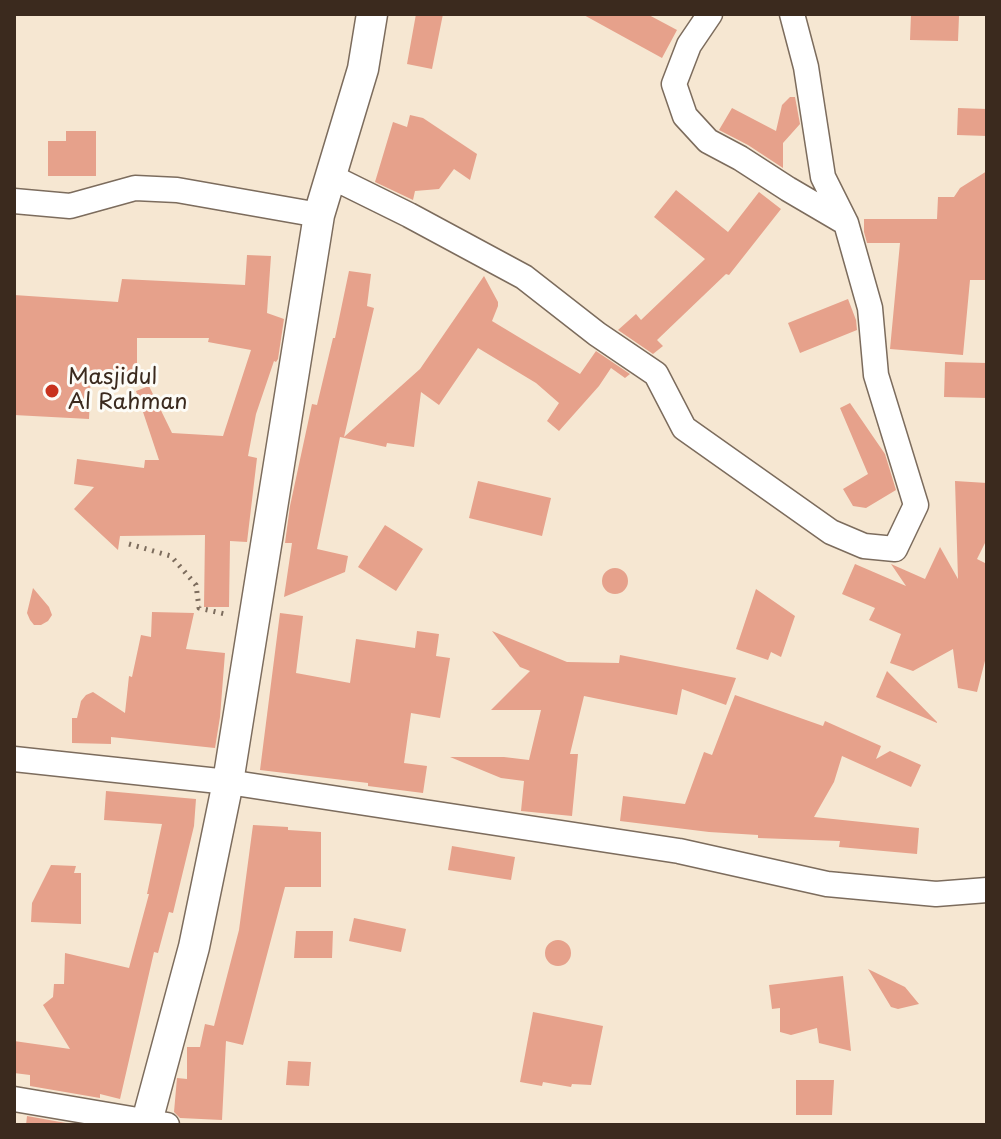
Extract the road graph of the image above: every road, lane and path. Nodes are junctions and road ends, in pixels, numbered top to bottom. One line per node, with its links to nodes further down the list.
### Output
1 (372, 14): 4 (street)
2 (710, 14): 7 (street)
3 (792, 14): 7 (street)
4 (330, 176): 6 (street); 7 (street)
5 (14, 201): 6 (street)
6 (319, 215): 9 (street)
7 (846, 223)
8 (129, 544): 9 (path)
9 (254, 619): 11 (street)
10 (14, 759): 11 (street)
11 (228, 782): 12 (street); 14 (street)
12 (987, 890)
13 (14, 1099): 14 (street)
14 (154, 1124)

